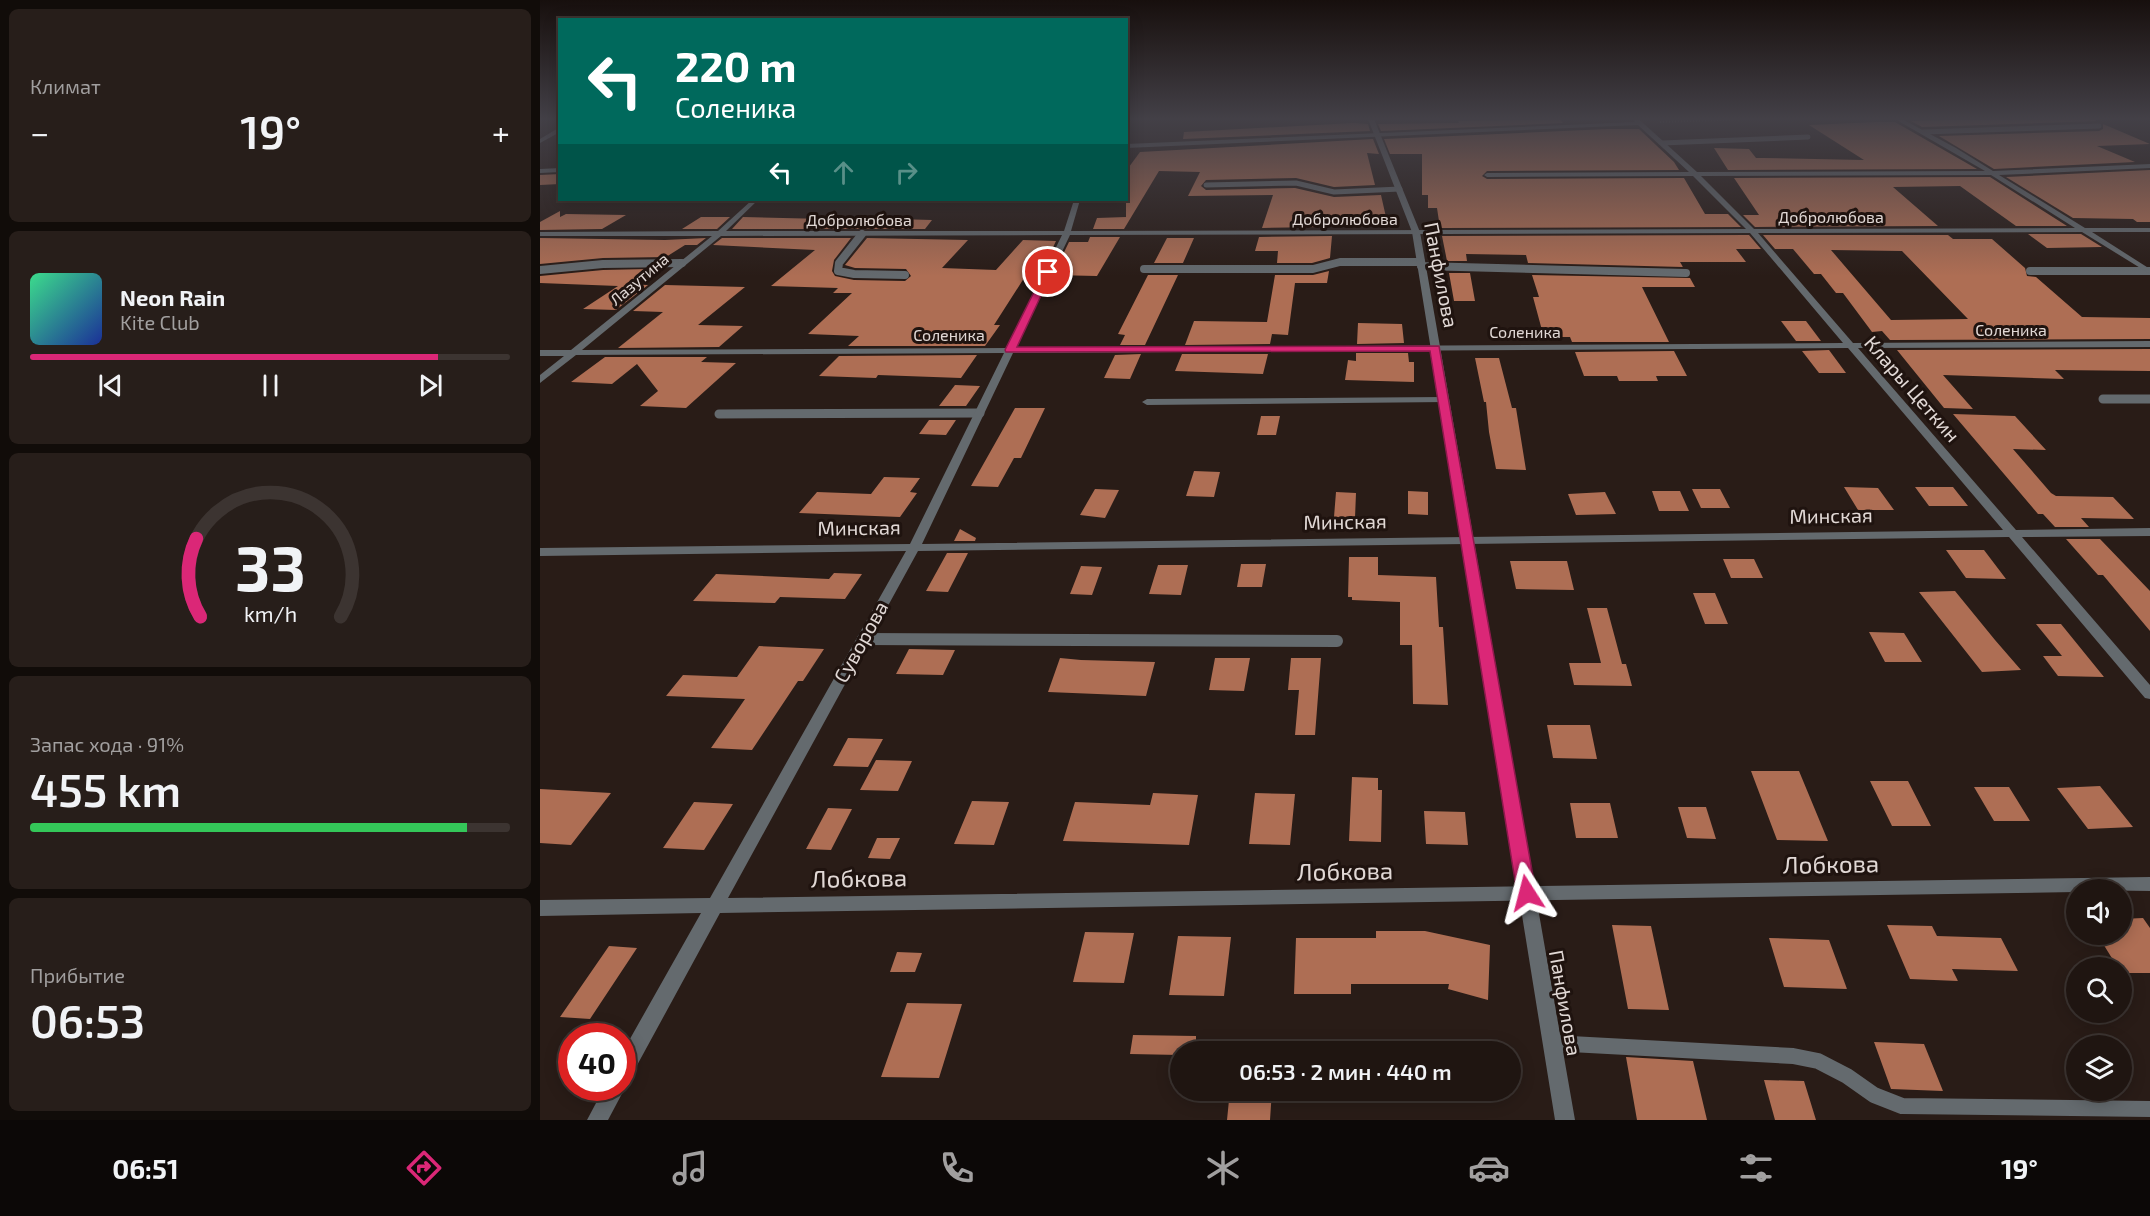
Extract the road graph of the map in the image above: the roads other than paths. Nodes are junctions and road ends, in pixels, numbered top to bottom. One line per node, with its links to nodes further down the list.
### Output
1 (1393, 171): 9 (street, Панфилова)
2 (1692, 171): 7 (street, Клары Цеткин)
3 (1989, 171): 5 (street)
4 (2031, 171): 5 (street)
5 (1992, 173): 7 (street); 12 (street)
6 (1487, 175): 7 (street)
7 (1696, 175): 14 (street, Клары Цеткин)
8 (1206, 184): 9 (lane)
9 (1400, 189): 15 (street, Панфилова)
10 (754, 201): 18 (street, Лазутина)
11 (1077, 201): 16 (street, Суворова)
12 (2082, 230): 13 (street, Добролюбова); 14 (street, Добролюбова); 25 (street)
13 (2150, 230)
14 (1752, 231): 15 (street, Добролюбова); 29 (street, Клары Цеткин)
15 (1416, 232): 16 (street, Добролюбова); 21 (street, Панфилова)
16 (1067, 233): 19 (street, Добролюбова); 31 (street, Суворова)
17 (540, 234): 18 (street, Добролюбова)
18 (719, 234): 19 (street, Добролюбова); 20 (street, Лазутина)
19 (862, 234): 27 (lane)
20 (682, 263): 23 (lane); 32 (street, Лазутина)
21 (1421, 264): 22 (lane); 26 (lane); 30 (street, Панфилова)
22 (1144, 269)
23 (540, 270)
24 (2030, 270): 25 (lane)
25 (2149, 272)
26 (1686, 273)
27 (905, 275)
28 (2150, 344): 29 (street, Соленика)
29 (1850, 346): 30 (street, Соленика); 42 (street, Клары Цеткин)
30 (1435, 348): 31 (street, Соленика); 37 (street, Панфилова)
31 (1010, 350): 32 (street, Соленика); 39 (street, Суворова)
32 (574, 352): 33 (street, Соленика); 34 (street, Лазутина)
33 (540, 353)
34 (540, 380)
35 (2103, 399): 36 (lane)
36 (2150, 399)
37 (1444, 400): 38 (street); 43 (street, Панфилова)
38 (1147, 402)
39 (980, 413): 40 (lane); 44 (street, Суворова)
40 (719, 414)
41 (2150, 532): 42 (street, Минская)
42 (2012, 534): 43 (street, Минская); 48 (street, Клары Цеткин)
43 (1468, 540): 44 (street, Минская); 50 (street, Панфилова)
44 (914, 547): 45 (street, Минская); 46 (street, Суворова)
45 (540, 552)
46 (862, 639): 47 (lane); 51 (street, Суворова)
47 (1336, 641)
48 (2150, 694)
49 (2150, 884): 50 (street, Лобкова)
50 (1527, 893): 51 (street, Лобкова); 53 (street, Панфилова)
51 (715, 906): 52 (street, Лобкова); 54 (street, Суворова)
52 (540, 908)
53 (1552, 1043): 56 (lane); 58 (street, Панфилова)
54 (636, 1048)
55 (608, 1101): 57 (street)
56 (2150, 1109)
57 (597, 1120)
58 (1565, 1120)

